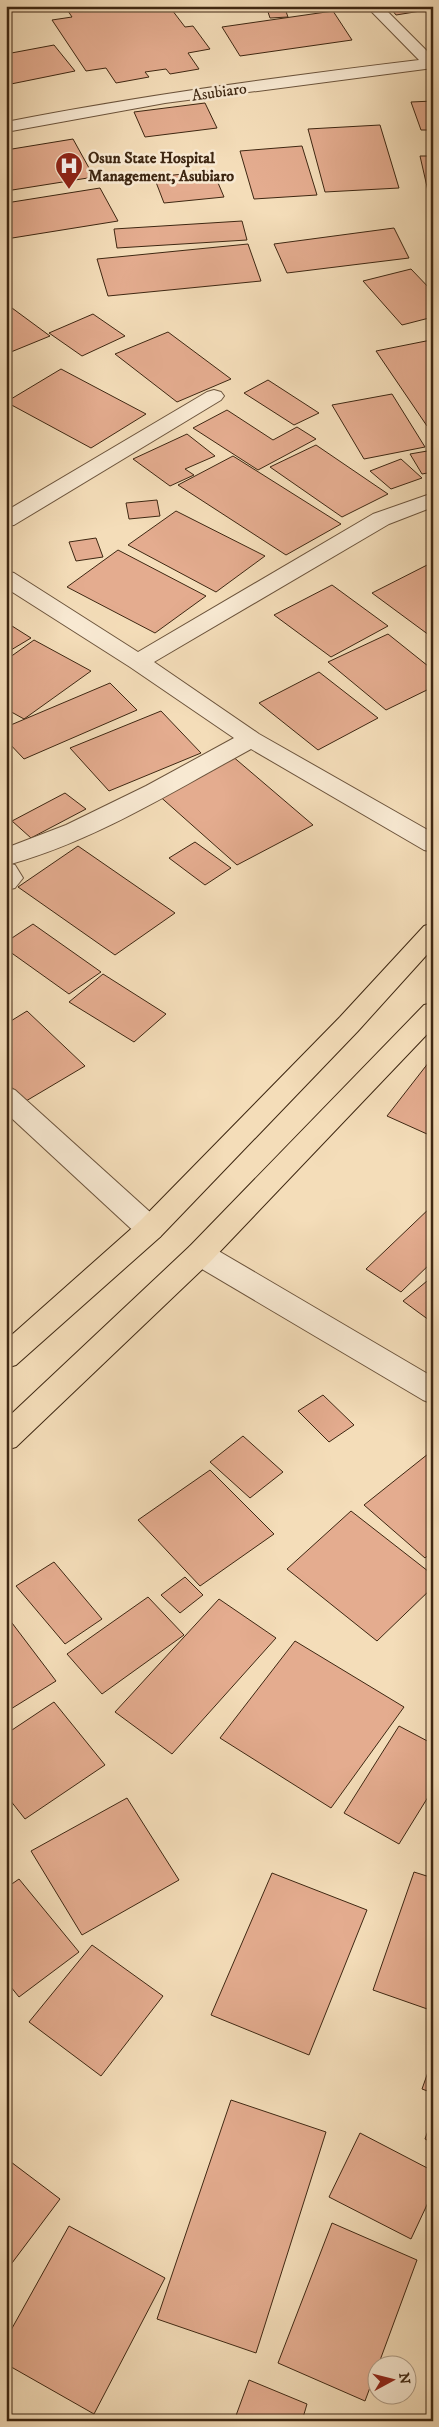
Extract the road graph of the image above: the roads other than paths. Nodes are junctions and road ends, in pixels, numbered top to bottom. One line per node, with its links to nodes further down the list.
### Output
1 (373, 6): 2 (lane)
2 (431, 63): 3 (lane, Asubiaro)
3 (6, 128)
4 (214, 396): 6 (street)
5 (433, 498): 8 (street)
6 (6, 520)
7 (6, 578): 8 (street)
8 (138, 662): 9 (street)
9 (251, 739): 10 (street); 11 (street)
10 (433, 844)
11 (6, 858)
12 (6, 871): 13 (street)
13 (6, 882)
14 (433, 932): 17 (main road)
15 (433, 1012): 18 (main road)
16 (6, 1097): 17 (street)
17 (150, 1229): 19 (main road)
18 (200, 1254): 20 (street); 21 (main road)
19 (6, 1357)
20 (433, 1392)
21 (6, 1438)

